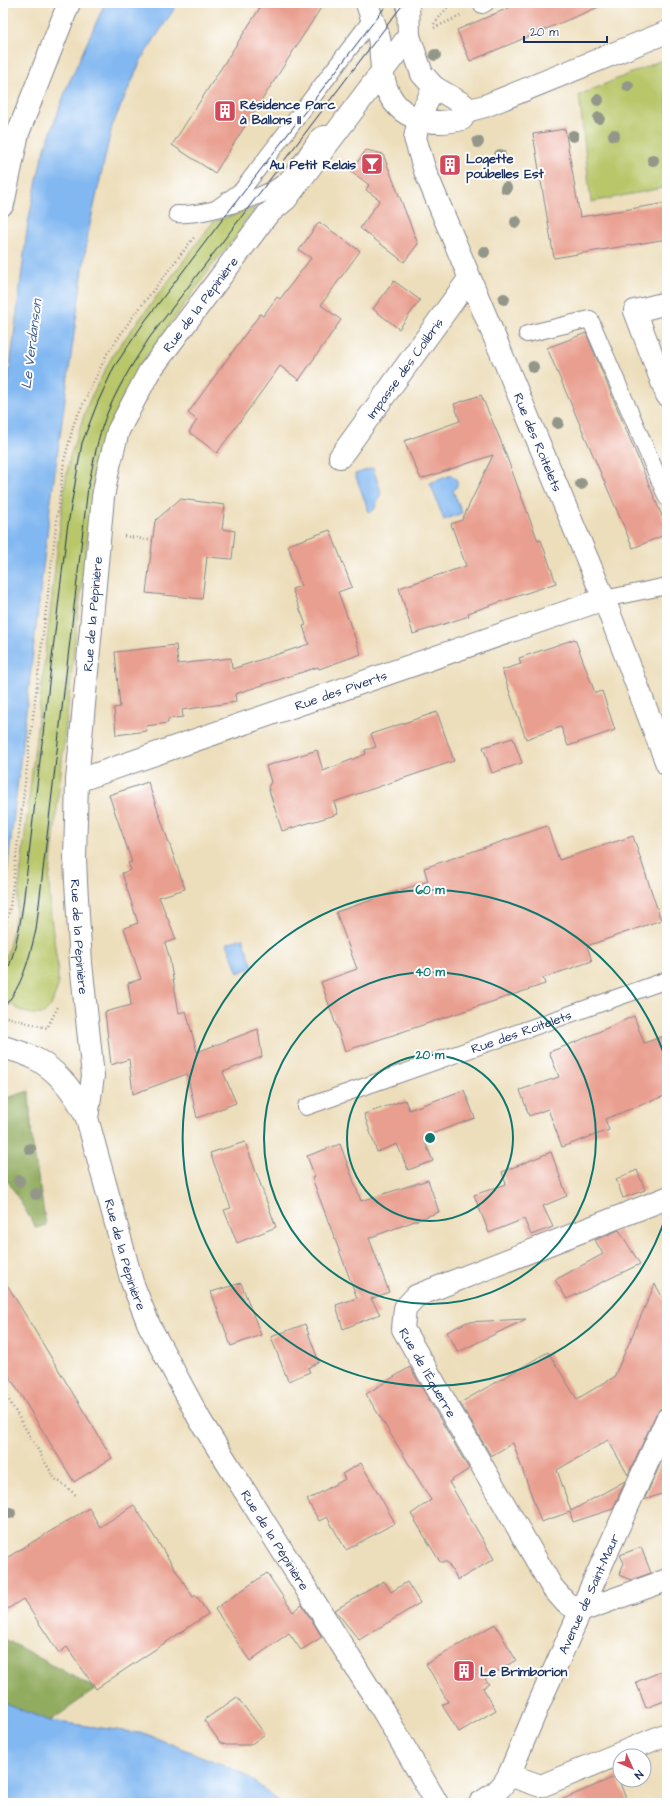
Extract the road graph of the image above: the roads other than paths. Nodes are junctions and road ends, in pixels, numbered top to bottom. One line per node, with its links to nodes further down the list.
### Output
1 (69, 3): 11 (street)
2 (408, 3): 5 (street)
3 (370, 11): 6 (street); 12 (lane)
4 (667, 32): 8 (street)
5 (418, 34): 6 (street, Rue de la Pépinière); 7 (street)
6 (383, 71): 9 (street); 10 (street, Rue de la Pépinière)
7 (434, 87): 8 (street); 9 (street, Rue des Roitelets)
8 (466, 111): 9 (street)
9 (419, 119): 14 (street, Rue des Roitelets)
10 (335, 134): 12 (lane); 23 (street, Rue de la Pépinière)
11 (3, 204)
12 (217, 208): 13 (lane)
13 (176, 214)
14 (469, 279): 18 (street, Impasse des Colibris); 21 (street, Rue des Roitelets)
15 (667, 303): 17 (street)
16 (527, 334): 19 (lane)
17 (667, 395)
18 (340, 457)
19 (667, 498)
20 (667, 586): 21 (lane)
21 (604, 599): 22 (street, Rue des Roitelets); 23 (street, Rue des Piverts)
22 (667, 764)
23 (77, 781): 27 (street, Rue de la Pépinière)
24 (667, 980): 26 (lane, Rue des Roitelets)
25 (3, 1047): 27 (street)
26 (306, 1107)
27 (87, 1118): 35 (street, Rue de la Pépinière)
28 (667, 1198): 31 (street, Rue de l'Équerre)
29 (667, 1419): 31 (street, Avenue de Saint-Maur)
30 (667, 1580): 31 (street)
31 (581, 1611): 33 (street, Avenue de Saint-Maur)
32 (667, 1734): 34 (street)
33 (509, 1775): 34 (street); 36 (street, Avenue de Saint-Maur)
34 (541, 1794)
35 (437, 1803)
36 (480, 1803)

